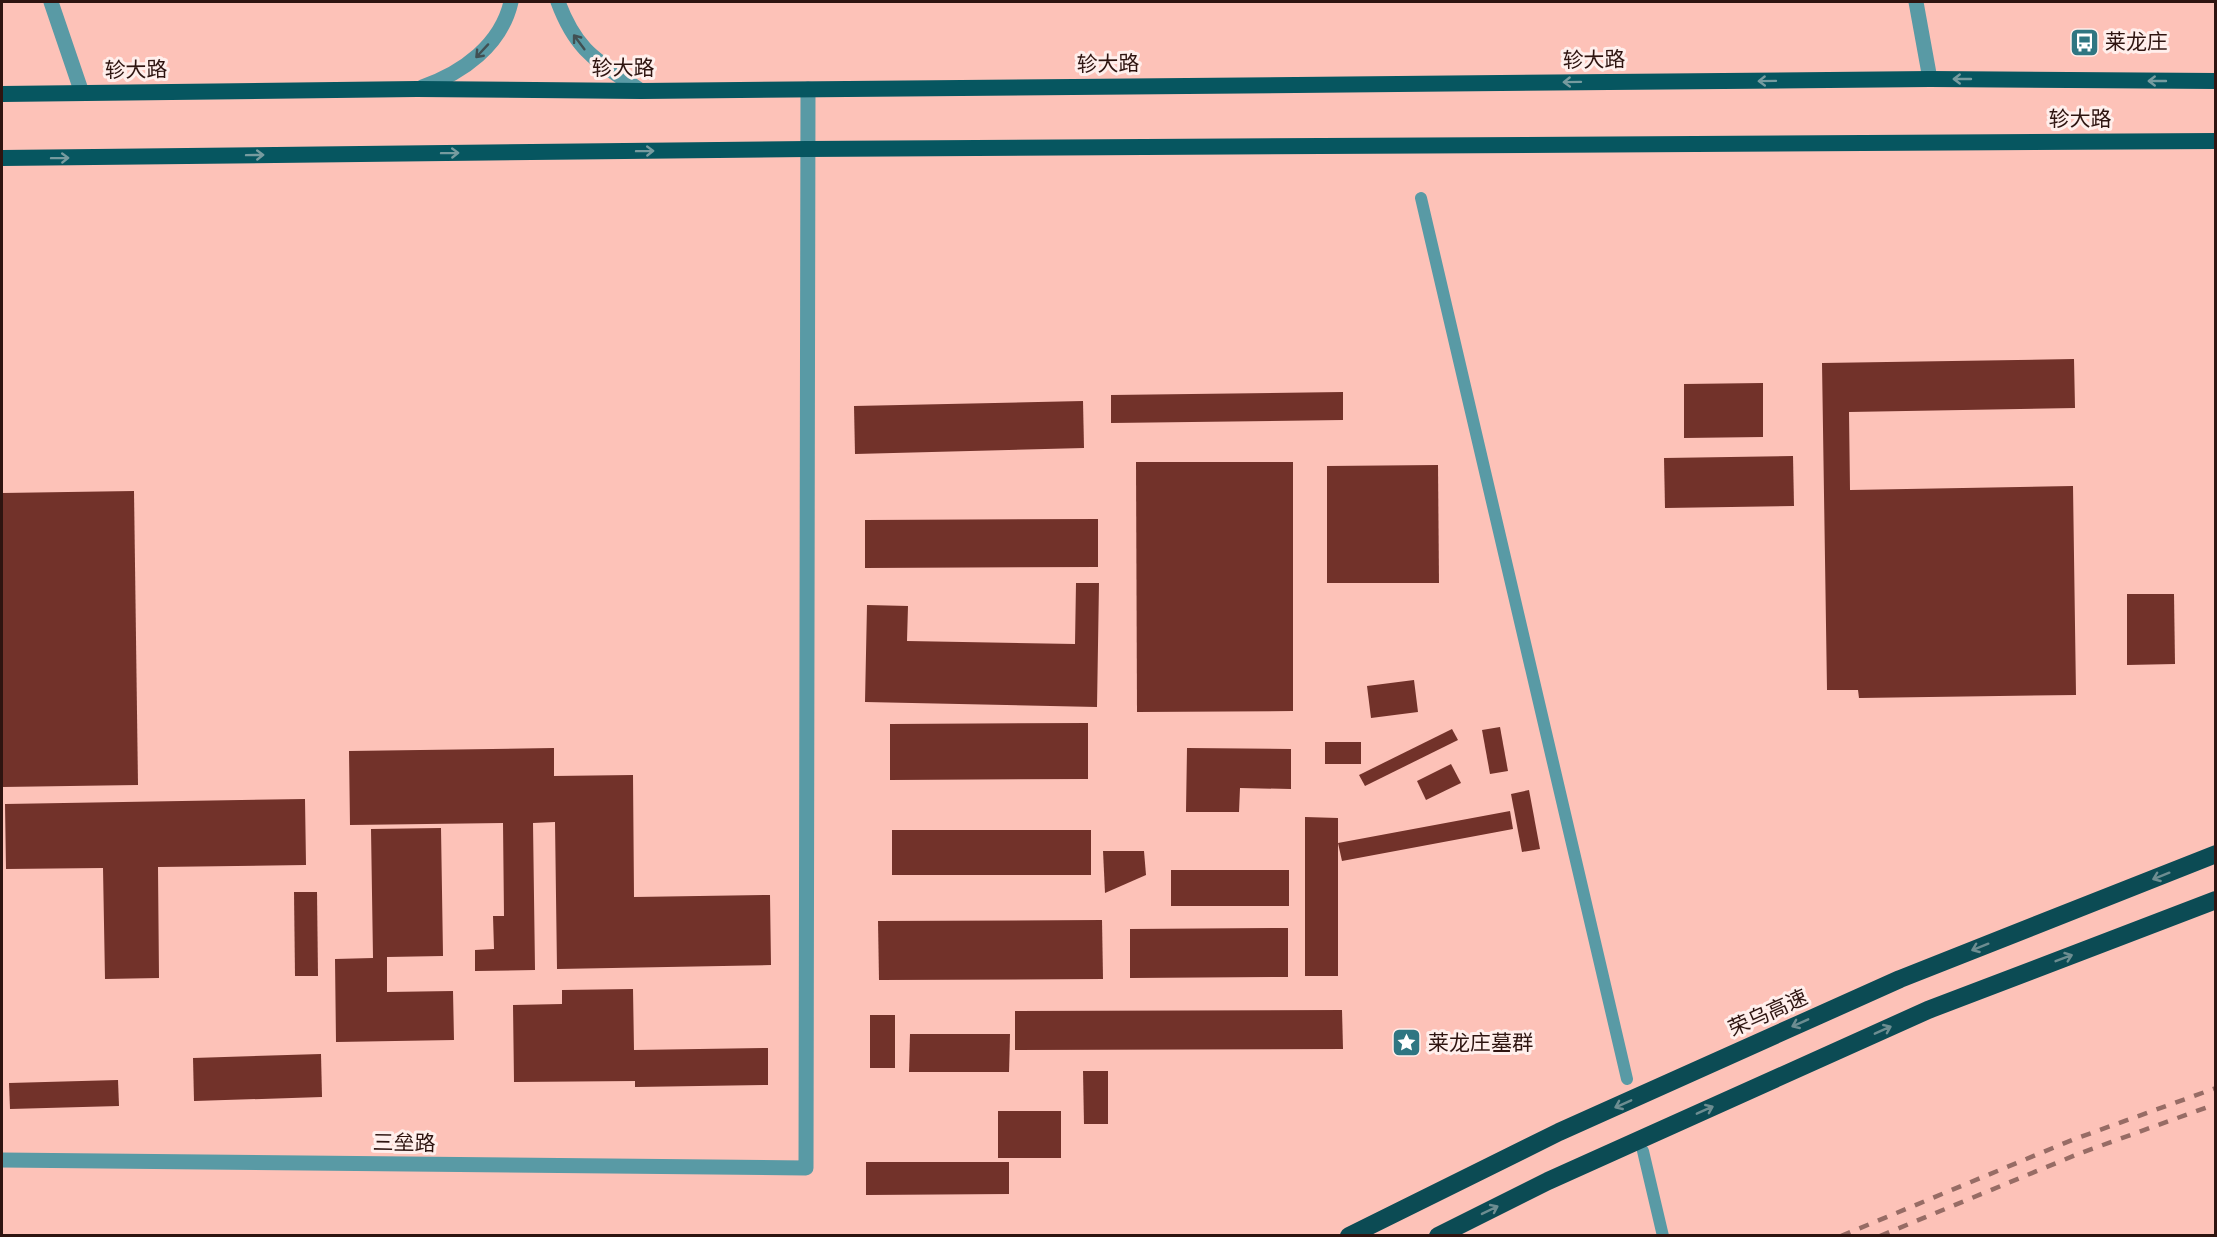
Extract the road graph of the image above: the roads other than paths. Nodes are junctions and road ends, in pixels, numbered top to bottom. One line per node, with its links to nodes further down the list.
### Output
1 (51, 2): 10 (street)
2 (511, 2): 7 (street, one-way to 7)
3 (558, 2): 9 (street, one-way to 3)
4 (1916, 2): 5 (street)
5 (1930, 79): 6 (highway, 轸大路, one-way to 5); 8 (highway, 轸大路, one-way to 8)
6 (2216, 81)
7 (417, 89): 9 (highway, 轸大路); 10 (highway, 轸大路)
8 (808, 89): 9 (highway, 轸大路); 13 (street)
9 (641, 91)
10 (82, 93): 11 (highway, 轸大路)
11 (2, 94)
12 (2216, 141): 13 (highway, 轸大路)
13 (807, 150): 14 (highway, 轸大路, one-way to 13); 20 (street, 三垒路)
14 (2, 158)
15 (1421, 198): 18 (lane)
16 (2216, 854): 21 (highway, 荣乌高速, one-way to 21)
17 (2216, 900): 22 (highway, one-way to 17)
18 (1627, 1079)
19 (1643, 1151): 23 (lane)
20 (2, 1160)
21 (1349, 1236)
22 (1438, 1236)
23 (1663, 1236)

